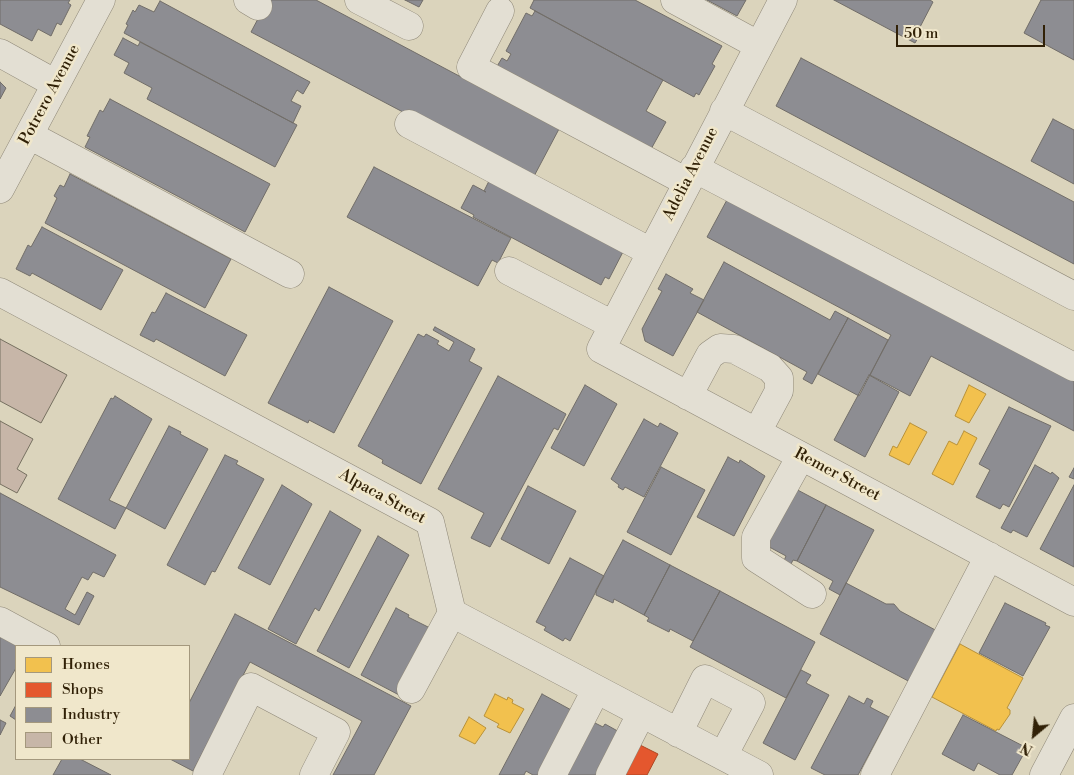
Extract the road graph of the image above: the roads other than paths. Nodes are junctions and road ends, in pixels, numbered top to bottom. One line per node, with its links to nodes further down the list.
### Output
1 (101, 0): 9 (street, Potrero Avenue)
2 (359, 0): 6 (street)
3 (675, 0): 7 (street)
4 (783, 0): 7 (street, Adelia Avenue)
5 (500, 11): 13 (street)
6 (409, 26)
7 (758, 45): 10 (street, Adelia Avenue)
8 (0, 53): 9 (street)
9 (56, 84): 12 (street, Potrero Avenue)
10 (724, 111): 13 (street, Adelia Avenue); 19 (street)
11 (409, 124): 15 (street)
12 (28, 135): 14 (street, Potrero Avenue); 17 (street)
13 (691, 175): 15 (street, Adelia Avenue); 22 (street)
14 (0, 190)
15 (651, 252): 20 (street, Adelia Avenue)
16 (509, 271): 20 (street)
17 (290, 274)
18 (0, 292): 29 (street, Alpaca Street)
19 (1074, 296)
20 (613, 325): 21 (street, Adelia Avenue)
21 (600, 349): 23 (street, Remer Street)
22 (1074, 367)
23 (688, 396): 24 (street, Remer Street); 24 (street)
24 (757, 432): 25 (street, Remer Street)
25 (801, 456): 26 (street, Remer Street); 27 (street)
26 (989, 556): 28 (street, Remer Street); 43 (street)
27 (812, 594)
28 (1074, 602)
29 (452, 614): 32 (street); 33 (street)
30 (0, 622): 31 (street)
31 (44, 645)
32 (411, 689)
33 (596, 690): 34 (street); 40 (street)
34 (641, 714): 36 (street); 41 (street)
35 (1073, 720): 44 (street)
36 (678, 733): 37 (street); 37 (street)
37 (722, 763): 42 (street)
38 (207, 775): 39 (street)
39 (314, 775)
40 (552, 775)
41 (610, 775)
42 (759, 775)
43 (875, 775)
44 (1044, 775)

